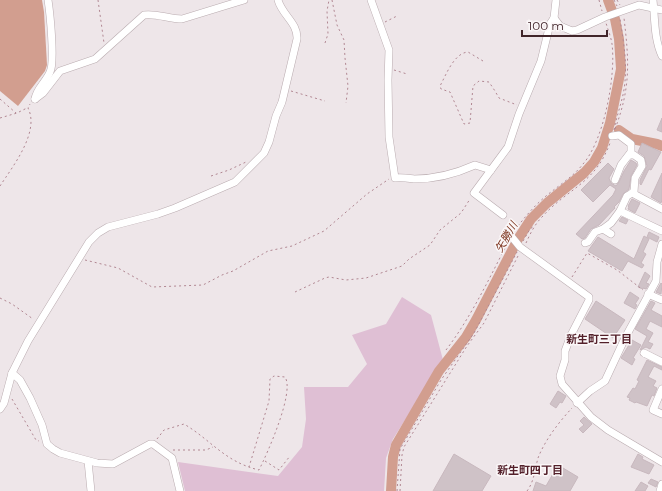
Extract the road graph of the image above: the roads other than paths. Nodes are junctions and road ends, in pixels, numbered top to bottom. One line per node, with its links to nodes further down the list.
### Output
1 (48, 0): 2 (street)
2 (244, 0)
3 (278, 0): 29 (street)
4 (371, 0): 13 (street)
5 (556, 0): 9 (street)
6 (653, 0): 7 (street)
7 (654, 8): 8 (street); 9 (street); 10 (street)
8 (662, 10)
9 (554, 18): 13 (street)
10 (662, 56)
11 (612, 136): 12 (street)
12 (630, 155): 14 (street); 15 (street)
13 (491, 170): 18 (street)
14 (615, 180)
15 (632, 193): 16 (street); 17 (street)
16 (662, 209)
17 (620, 211): 19 (street); 20 (street)
18 (503, 215)
19 (603, 229): 21 (street); 23 (street)
20 (662, 231)
21 (611, 234)
22 (511, 236): 31 (street)
23 (584, 243)
24 (662, 244): 25 (street)
25 (648, 294): 26 (street); 31 (street)
26 (662, 300)
27 (644, 352): 28 (street)
28 (662, 362)
29 (12, 373): 32 (street); 34 (street)
30 (662, 389): 33 (street)
31 (577, 403): 35 (street)
32 (0, 409)
33 (662, 414)
34 (88, 461): 37 (street); 38 (street)
35 (662, 462)
36 (662, 484): 39 (street)
37 (91, 491)
38 (180, 491)
39 (660, 491)

